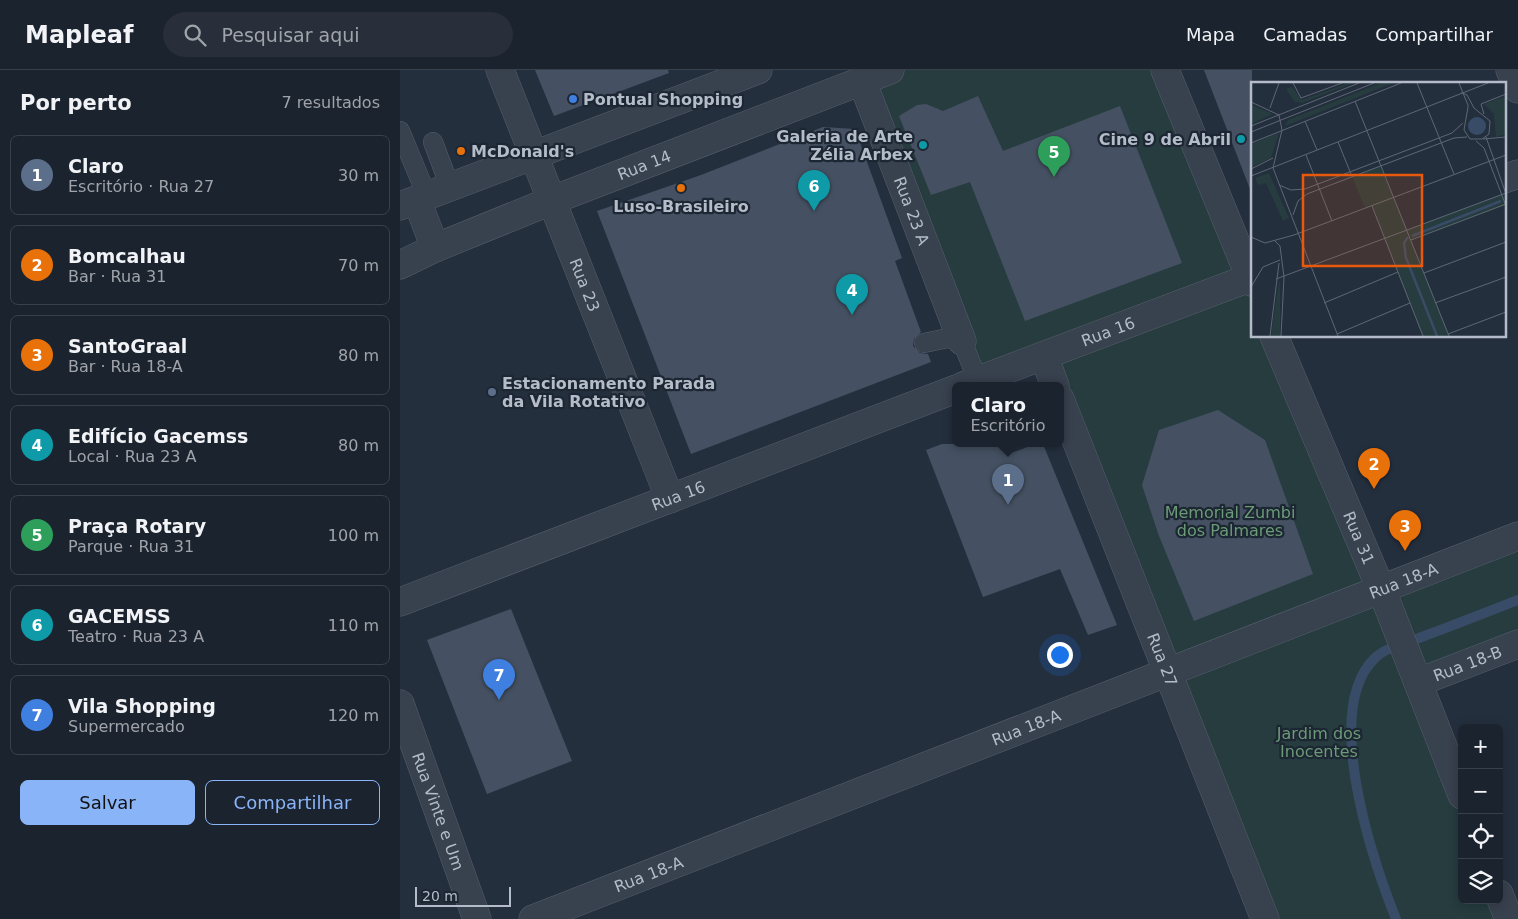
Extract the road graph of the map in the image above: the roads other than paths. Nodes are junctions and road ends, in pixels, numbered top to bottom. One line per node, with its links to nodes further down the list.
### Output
1 (500, 70): 10 (street, Rua 23)
2 (758, 70): 10 (street)
3 (890, 70): 6 (street, Rua 14)
4 (1164, 70): 17 (street)
5 (1510, 70): 7 (street)
6 (859, 75): 14 (street, Rua 14); 19 (street, Rua 23 A)
7 (1518, 89)
8 (400, 131): 13 (lane)
9 (433, 142): 13 (lane)
10 (535, 154): 13 (street); 14 (street, Rua 23)
11 (1518, 174): 12 (street)
12 (1506, 179)
13 (424, 197): 15 (street)
14 (554, 200): 15 (street, Rua 14); 27 (street, Rua 23)
15 (435, 248): 16 (street, Rua 14)
16 (400, 265)
17 (1251, 279): 21 (street, Rua 16)
18 (1275, 338): 29 (street, Rua 31)
19 (962, 341): 20 (lane); 22 (lane)
20 (924, 343)
21 (1044, 356): 23 (street, Rua 16); 24 (street)
22 (966, 382)
23 (974, 382)
24 (1054, 382)
25 (952, 390): 27 (street, Rua 16)
26 (1064, 409): 32 (street, Rua 27)
27 (670, 499): 30 (street, Rua 16)
28 (1518, 536): 29 (street, Rua 18-A)
29 (1384, 597): 32 (street, Rua 18-A); 33 (street, Rua 31)
30 (400, 602)
31 (1518, 644): 33 (street, Rua 18-B)
32 (1167, 671): 38 (street, Rua 18-A); 39 (street, Rua 27)
33 (1416, 676): 35 (street, Rua 31)
34 (400, 704): 37 (street, Rua Vinte e Um)
35 (1458, 785)
36 (1503, 904): 40 (street)
37 (477, 919)
38 (533, 919)
39 (1265, 919)
40 (1509, 919)

